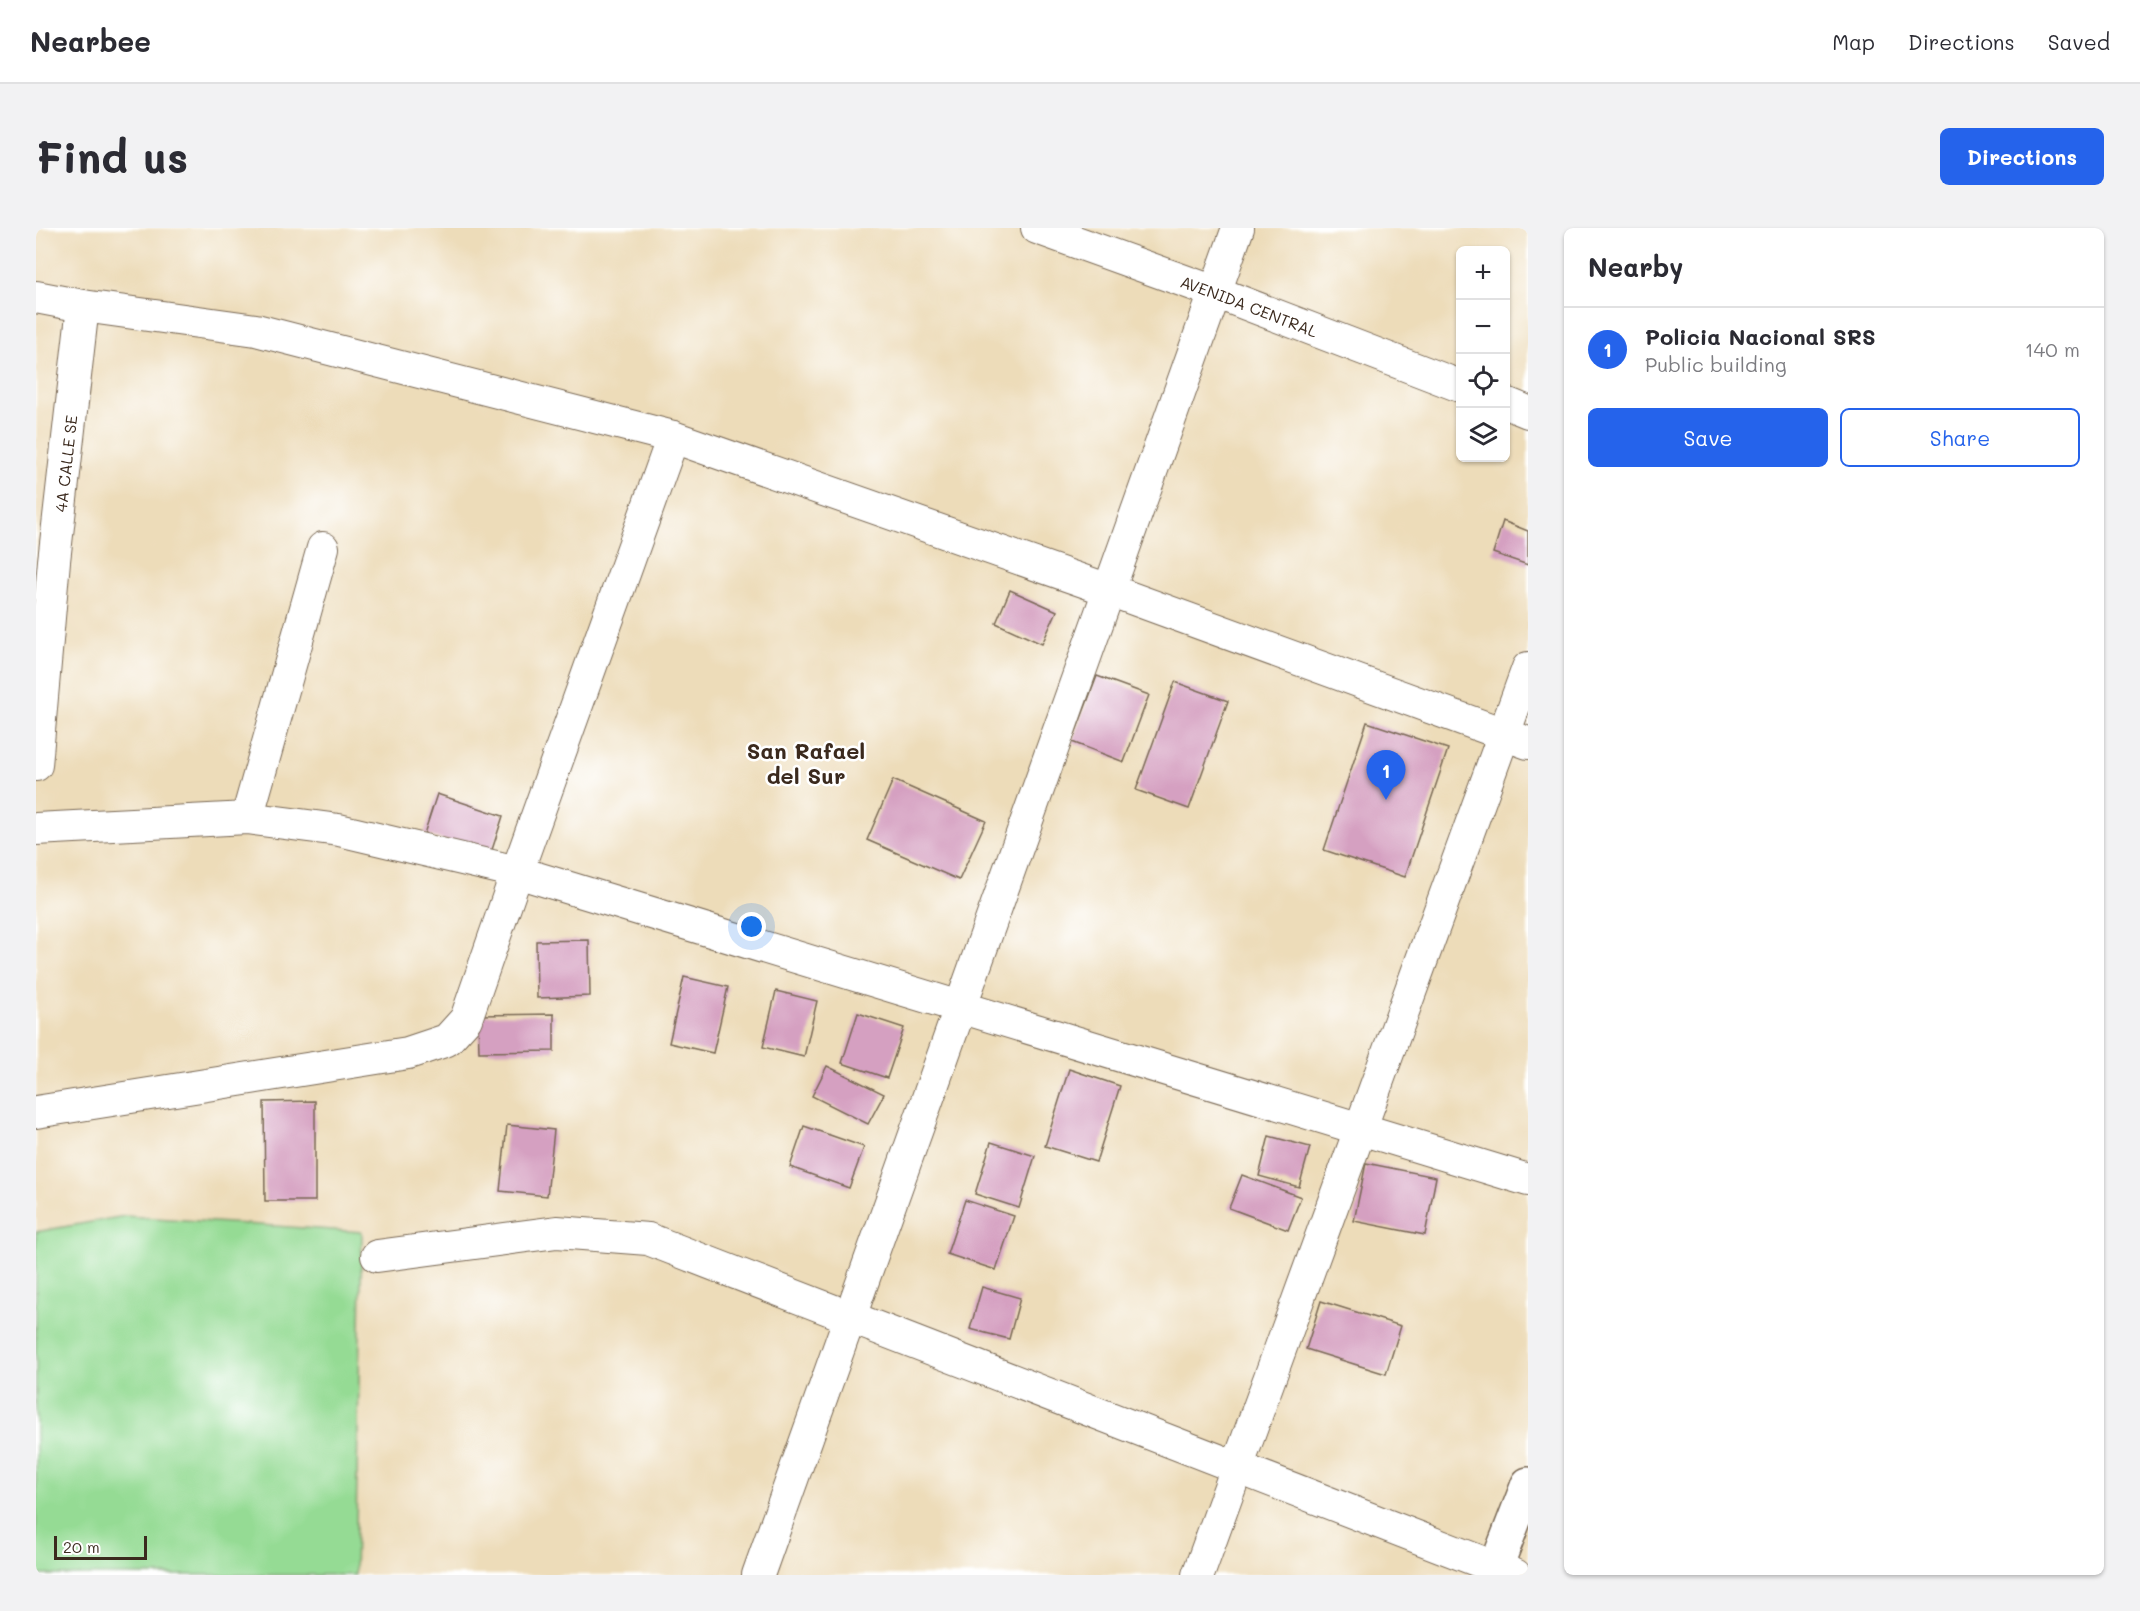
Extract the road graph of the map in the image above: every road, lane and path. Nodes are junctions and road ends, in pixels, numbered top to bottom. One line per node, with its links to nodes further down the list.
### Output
1 (1037, 228): 3 (street, AVENIDA CENTRAL)
2 (1238, 228): 3 (street)
3 (1215, 292): 6 (street, AVENIDA CENTRAL); 11 (street)
4 (36, 297): 5 (street)
5 (83, 306): 9 (street); 14 (street, 4A CALLE SE)
6 (1456, 384)
7 (1510, 405): 8 (street)
8 (1528, 412)
9 (673, 437): 11 (street); 17 (street)
10 (323, 548): 15 (street)
11 (1109, 590): 13 (street); 18 (street)
12 (1528, 668): 13 (street)
13 (1516, 739): 20 (street)
14 (36, 765)
15 (247, 818): 16 (street); 17 (street)
16 (36, 829)
17 (516, 873): 18 (street); 19 (street)
18 (961, 1006): 20 (street); 23 (street)
19 (36, 1112)
20 (1361, 1128): 21 (street); 24 (street)
21 (1528, 1180)
22 (377, 1256): 23 (street)
23 (850, 1317): 24 (street); 27 (street)
24 (1238, 1466): 26 (street); 28 (street)
25 (1528, 1484): 26 (main road)
26 (1501, 1573)
27 (758, 1575)
28 (1198, 1575)

